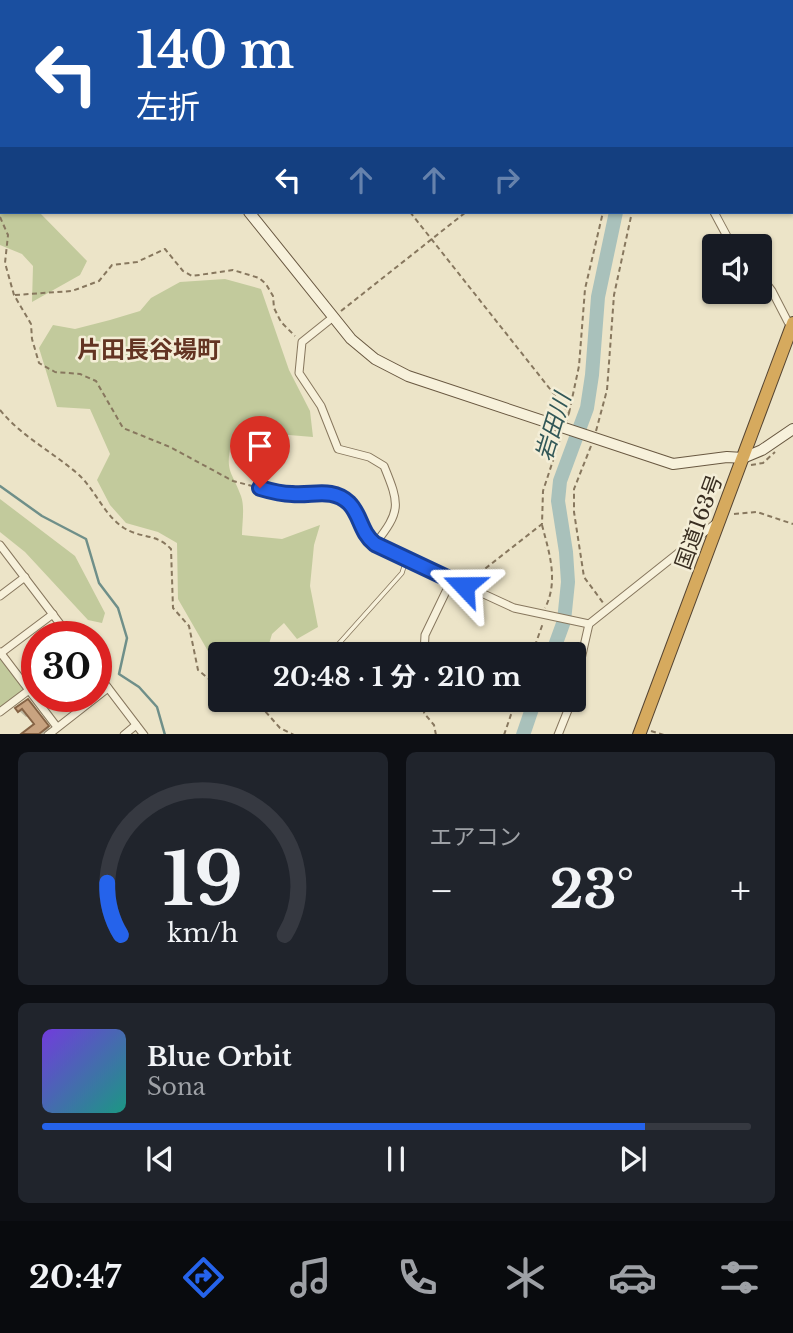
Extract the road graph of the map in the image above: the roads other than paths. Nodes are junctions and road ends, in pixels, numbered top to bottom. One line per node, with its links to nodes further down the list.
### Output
1 (251, 214): 5 (street)
2 (715, 214): 3 (street)
3 (726, 234)
4 (772, 291): 6 (street)
5 (332, 318): 8 (street); 11 (street)
6 (792, 324): 8 (highway, 国道163号)
7 (793, 429): 8 (street)
8 (743, 458): 10 (highway, 国道163号)
9 (260, 488): 11 (lane)
10 (721, 517): 19 (street); 33 (highway, 国道163号)
11 (375, 544): 13 (street)
12 (0, 545): 14 (street)
13 (406, 560): 15 (street); 20 (lane)
14 (24, 577): 16 (street); 17 (street)
15 (451, 580): 19 (street); 21 (street)
16 (0, 596)
17 (53, 614): 18 (street); 23 (street)
18 (58, 621)
19 (589, 624): 22 (street)
20 (340, 642)
21 (425, 642)
22 (585, 642)
23 (0, 653): 24 (street)
24 (21, 680)
25 (112, 693): 31 (street)
26 (21, 696): 27 (street)
27 (0, 712)
28 (46, 712): 32 (street)
29 (77, 712): 32 (street)
30 (567, 712): 37 (street)
31 (136, 725): 35 (street); 36 (street)
32 (57, 727): 34 (street)
33 (641, 732)
34 (48, 734)
35 (124, 734)
36 (144, 734)
37 (558, 734)

